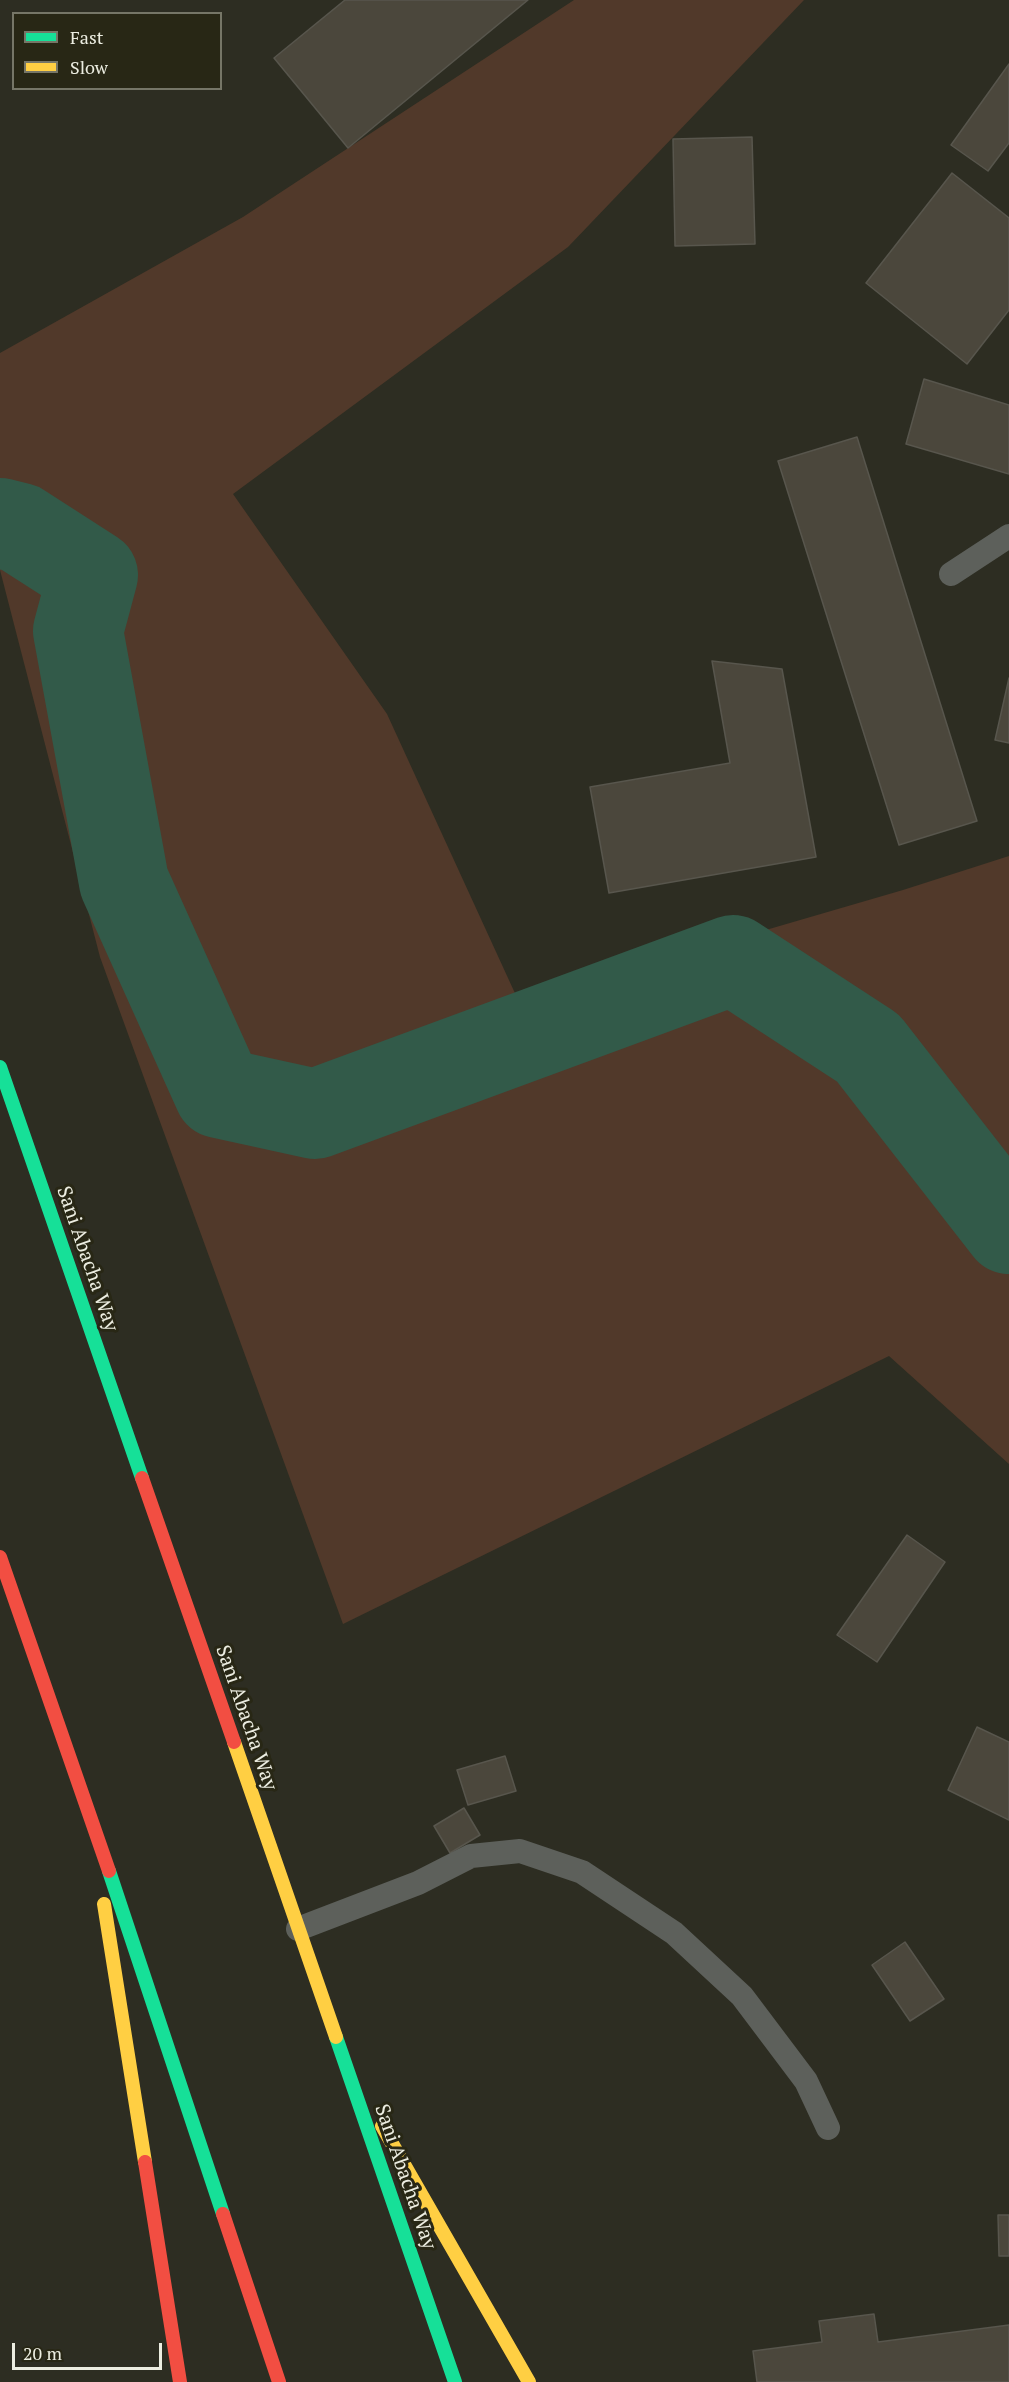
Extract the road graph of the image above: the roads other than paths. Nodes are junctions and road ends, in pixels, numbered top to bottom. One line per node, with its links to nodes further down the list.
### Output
1 (1009, 536): 2 (lane)
2 (951, 574)
3 (0, 1067): 6 (highway, Sani Abacha Way)
4 (0, 1557): 5 (highway)
5 (88, 1807): 9 (highway); 10 (highway)
6 (298, 1929): 7 (highway, Sani Abacha Way); 8 (lane)
7 (343, 2058): 11 (highway, Sani Abacha Way); 12 (highway)
8 (828, 2128)
9 (180, 2382)
10 (279, 2382)
11 (455, 2382)
12 (529, 2382)

